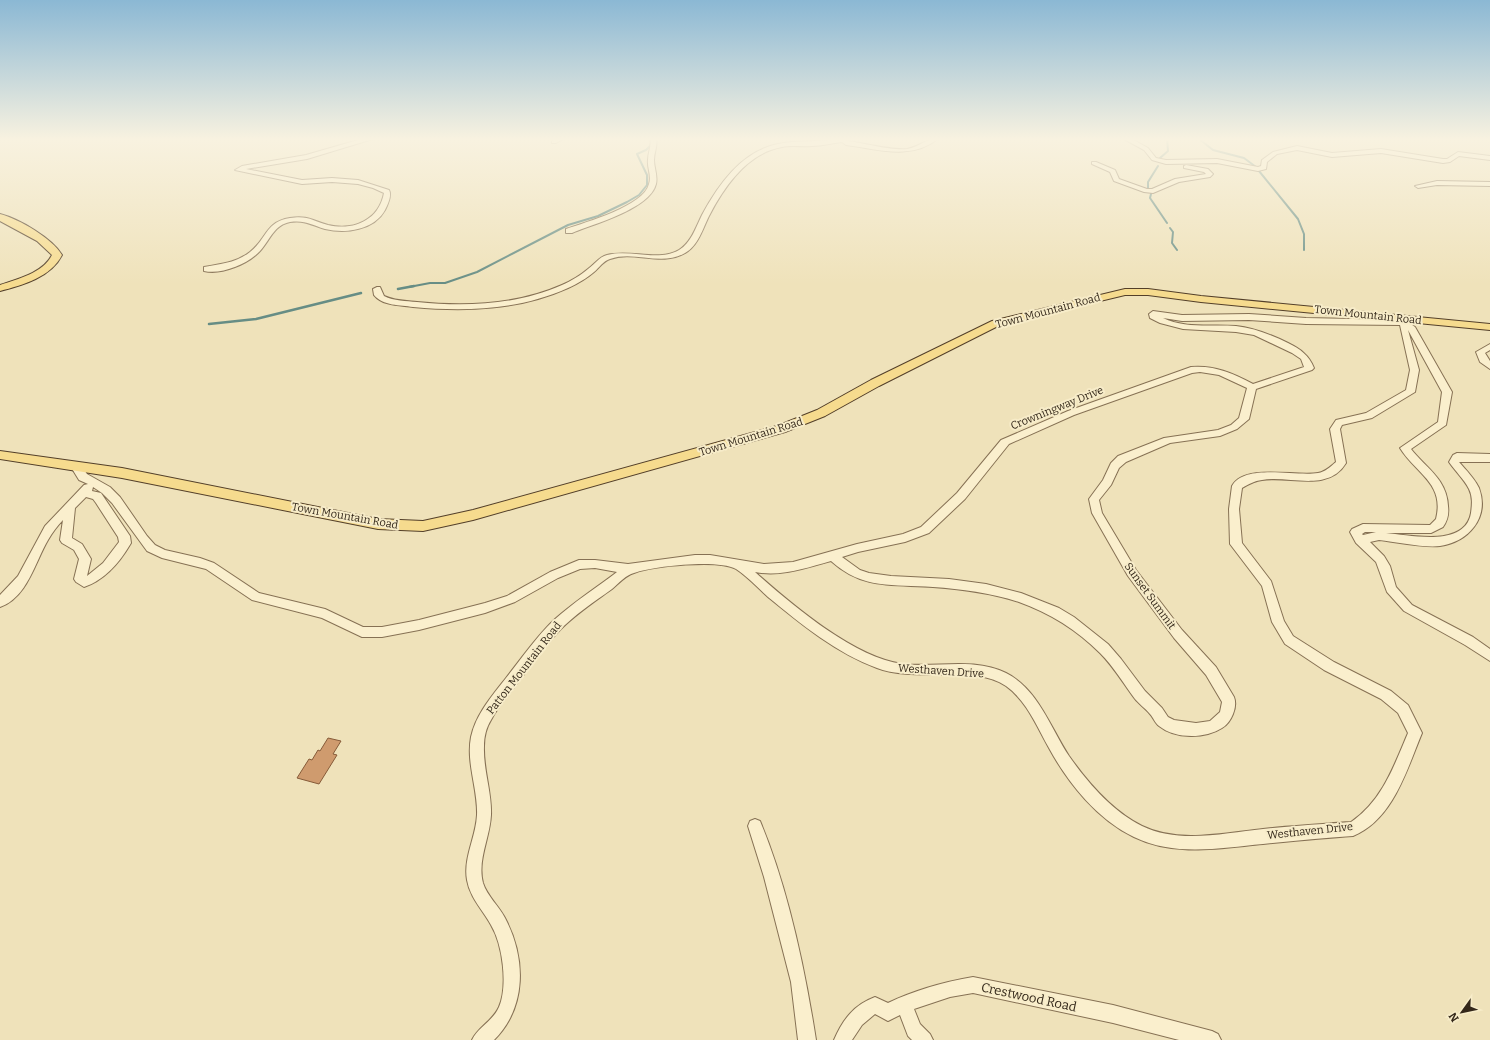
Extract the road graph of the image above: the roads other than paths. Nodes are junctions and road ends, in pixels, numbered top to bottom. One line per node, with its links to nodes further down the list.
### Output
1 (376, 187): 8 (street)
2 (651, 187): 7 (street)
3 (723, 187): 10 (street)
4 (1134, 187): 5 (street)
5 (1163, 187)
6 (0, 217): 9 (main road)
7 (569, 231)
8 (207, 269)
9 (0, 288)
10 (377, 289)
11 (1403, 321): 12 (main road, Town Mountain Road); 15 (street); 18 (main road, Town Mountain Road); 22 (street); 24 (street, Westhaven Drive)
12 (1490, 327)
13 (1490, 347): 14 (street)
14 (1490, 366)
15 (1252, 387): 23 (street, Crowningway Drive); 23 (street, Sunset Summit)
16 (0, 455): 18 (main road, Town Mountain Road)
17 (1490, 458): 22 (street)
18 (76, 467): 19 (street)
19 (93, 483): 20 (street); 25 (street)
20 (84, 493): 21 (street); 21 (street)
21 (70, 508): 26 (street)
22 (1360, 540): 27 (street)
23 (833, 556): 24 (street)
24 (738, 564): 25 (street)
25 (628, 569): 30 (street, Patton Mountain Road)
26 (0, 602)
27 (1490, 656)
28 (755, 826): 31 (street)
29 (904, 1004): 32 (street, Crestwood Road); 33 (street); 34 (street, Crestwood Road)
30 (481, 1040)
31 (807, 1040)
32 (843, 1040)
33 (924, 1040)
34 (1212, 1040)

